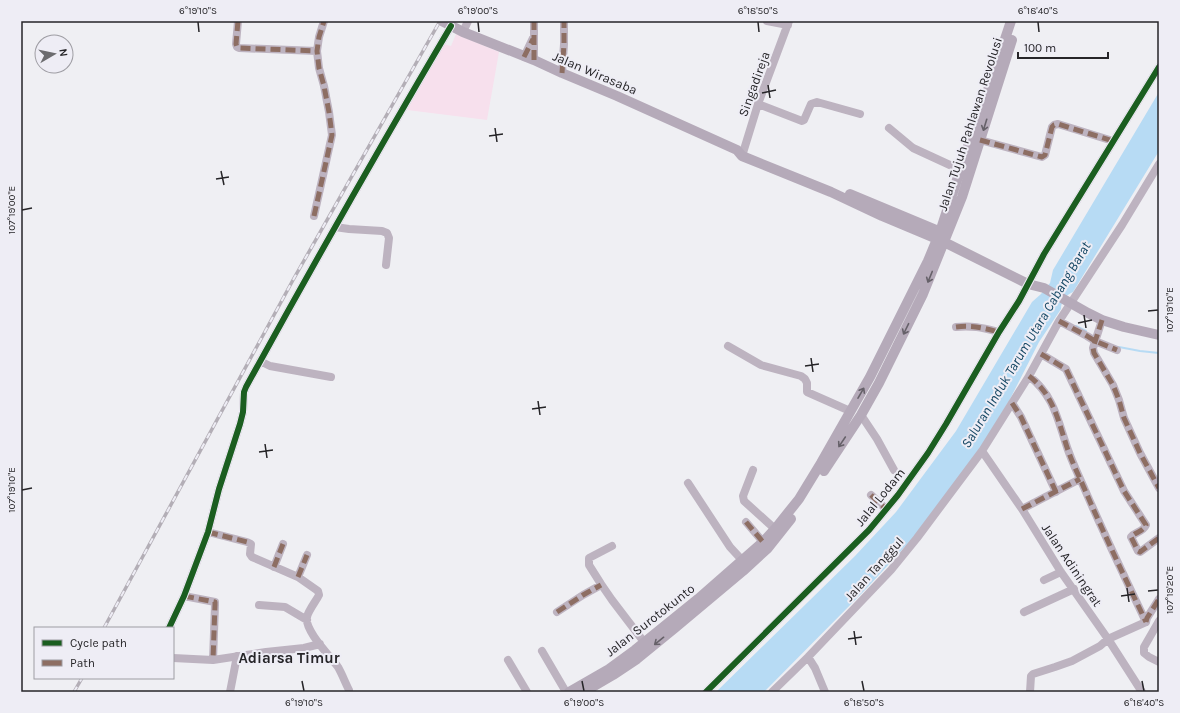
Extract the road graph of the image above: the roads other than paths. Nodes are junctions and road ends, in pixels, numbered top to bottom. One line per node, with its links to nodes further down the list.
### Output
1 (238, 21): 13 (street)
2 (324, 21): 13 (street)
3 (442, 21): 11 (main road, Jalan Wirasaba)
4 (468, 21): 12 (street)
5 (534, 21): 14 (street)
6 (564, 21): 16 (street)
7 (767, 21): 10 (street)
8 (1011, 21): 24 (main road, Jalan Tujuh Pahlawan Revolusi)
9 (1018, 21): 20 (main road, Jalan Tujuh Pahlawan Revolusi, one-way to 20)
10 (789, 23): 17 (street, Singadireja)
11 (451, 26): 12 (main road, Jalan Wirasaba); 26 (street)
12 (463, 32): 14 (main road, Jalan Wirasaba)
13 (317, 51): 25 (street)
14 (529, 59): 16 (main road, Jalan Wirasaba)
15 (1159, 67): 21 (street, Jalal Lodam)
16 (562, 73): 22 (main road, Jalan Wirasaba)
17 (758, 104): 18 (street); 22 (street, Singadireja)
18 (860, 114)
19 (889, 128): 24 (street)
20 (980, 140): 21 (street); 27 (main road, Jalan Tujuh Pahlawan Revolusi)
21 (1113, 141): 29 (street, Jalal Lodam)
22 (741, 152): 27 (main road, Jalan Wirasaba)
23 (1159, 164): 30 (street, Jalan Tanggul)
24 (961, 169): 27 (main road, Jalan Tujuh Pahlawan Revolusi)
25 (314, 216)
26 (335, 226): 28 (street); 40 (street)
27 (942, 237): 29 (main road, Jalan Wirasaba); 44 (main road, Jalan Surotokunto, one-way to 27); 45 (main road, Jalan Surotokunto, one-way to 45)
28 (386, 265)
29 (1030, 281): 30 (main road, Jalan Wirasaba); 34 (street, Jalal Lodam)
30 (1070, 303): 31 (street, Jalan Tanggul); 32 (main road, Jalan Wirasaba)
31 (1061, 319): 36 (street); 39 (street, Jalan Tanggul)
32 (1102, 320): 35 (main road, Jalan Wirasaba); 36 (street)
33 (956, 327): 34 (street)
34 (999, 332): 54 (street, Jalal Lodam)
35 (1159, 335)
36 (1096, 339): 38 (street); 51 (street)
37 (728, 346): 44 (street)
38 (1117, 350)
39 (1041, 354): 41 (street, Jalan Tanggul); 60 (street)
40 (260, 361): 42 (street); 58 (street)
41 (1029, 376): 43 (street, Jalan Tanggul); 49 (street)
42 (331, 377)
43 (1012, 403): 46 (street, Jalan Tanggul); 52 (street)
44 (850, 411): 57 (main road, Jalan Surotokunto)
45 (860, 415): 48 (street); 78 (main road, Jalan Surotokunto, one-way to 78)
46 (982, 451): 55 (street, Jalan Adiningrat); 87 (street, Jalan Tanggul)
47 (753, 470): 57 (street)
48 (894, 470)
49 (1080, 479): 52 (street); 77 (street)
50 (688, 483): 64 (street)
51 (1159, 488)
52 (1056, 492): 55 (street)
53 (871, 495): 54 (street)
54 (886, 509): 96 (street, Jalal Lodam)
55 (1022, 509): 66 (street, Jalan Adiningrat)
56 (746, 522): 59 (street)
57 (775, 529): 59 (main road, Jalan Surotokunto)
58 (208, 532): 65 (street); 71 (street)
59 (763, 542): 64 (main road, Jalan Surotokunto)
60 (1158, 542)
61 (283, 544): 65 (street)
62 (612, 546): 69 (street)
63 (307, 555): 67 (street)
64 (742, 560): 78 (main road, Jalan Surotokunto)
65 (274, 566): 67 (street)
66 (1061, 572): 68 (street); 70 (street, Jalan Adiningrat)
67 (298, 577): 76 (street)
68 (1044, 580)
69 (601, 585): 74 (street); 82 (street)
70 (1074, 590): 75 (street); 81 (street, Jalan Adiningrat)
71 (184, 596): 80 (street); 88 (street)
72 (1159, 599): 77 (street)
73 (259, 605): 76 (street)
74 (556, 612)
75 (1024, 612)
76 (307, 620): 83 (street)
77 (1146, 622): 81 (street)
78 (672, 625): 82 (main road, Jalan Surotokunto); 95 (main road, Jalan Surotokunto, one-way to 95)
79 (1158, 625): 90 (street)
80 (169, 627)
81 (1108, 639): 99 (street); 100 (street, Jalan Adiningrat)
82 (644, 642): 94 (main road, Jalan Surotokunto)
83 (320, 644): 85 (street); 92 (street)
84 (542, 651): 94 (street)
85 (236, 656): 88 (street); 91 (street)
86 (174, 658): 88 (street)
87 (808, 658): 97 (street, Jalan Tanggul); 98 (street)
88 (213, 660)
89 (508, 660): 93 (street)
90 (1159, 662)
91 (230, 692)
92 (349, 692)
93 (527, 692)
94 (568, 692)
95 (584, 692)
96 (706, 692)
97 (772, 692)
98 (826, 692)
99 (1030, 692)
100 (1142, 692)

